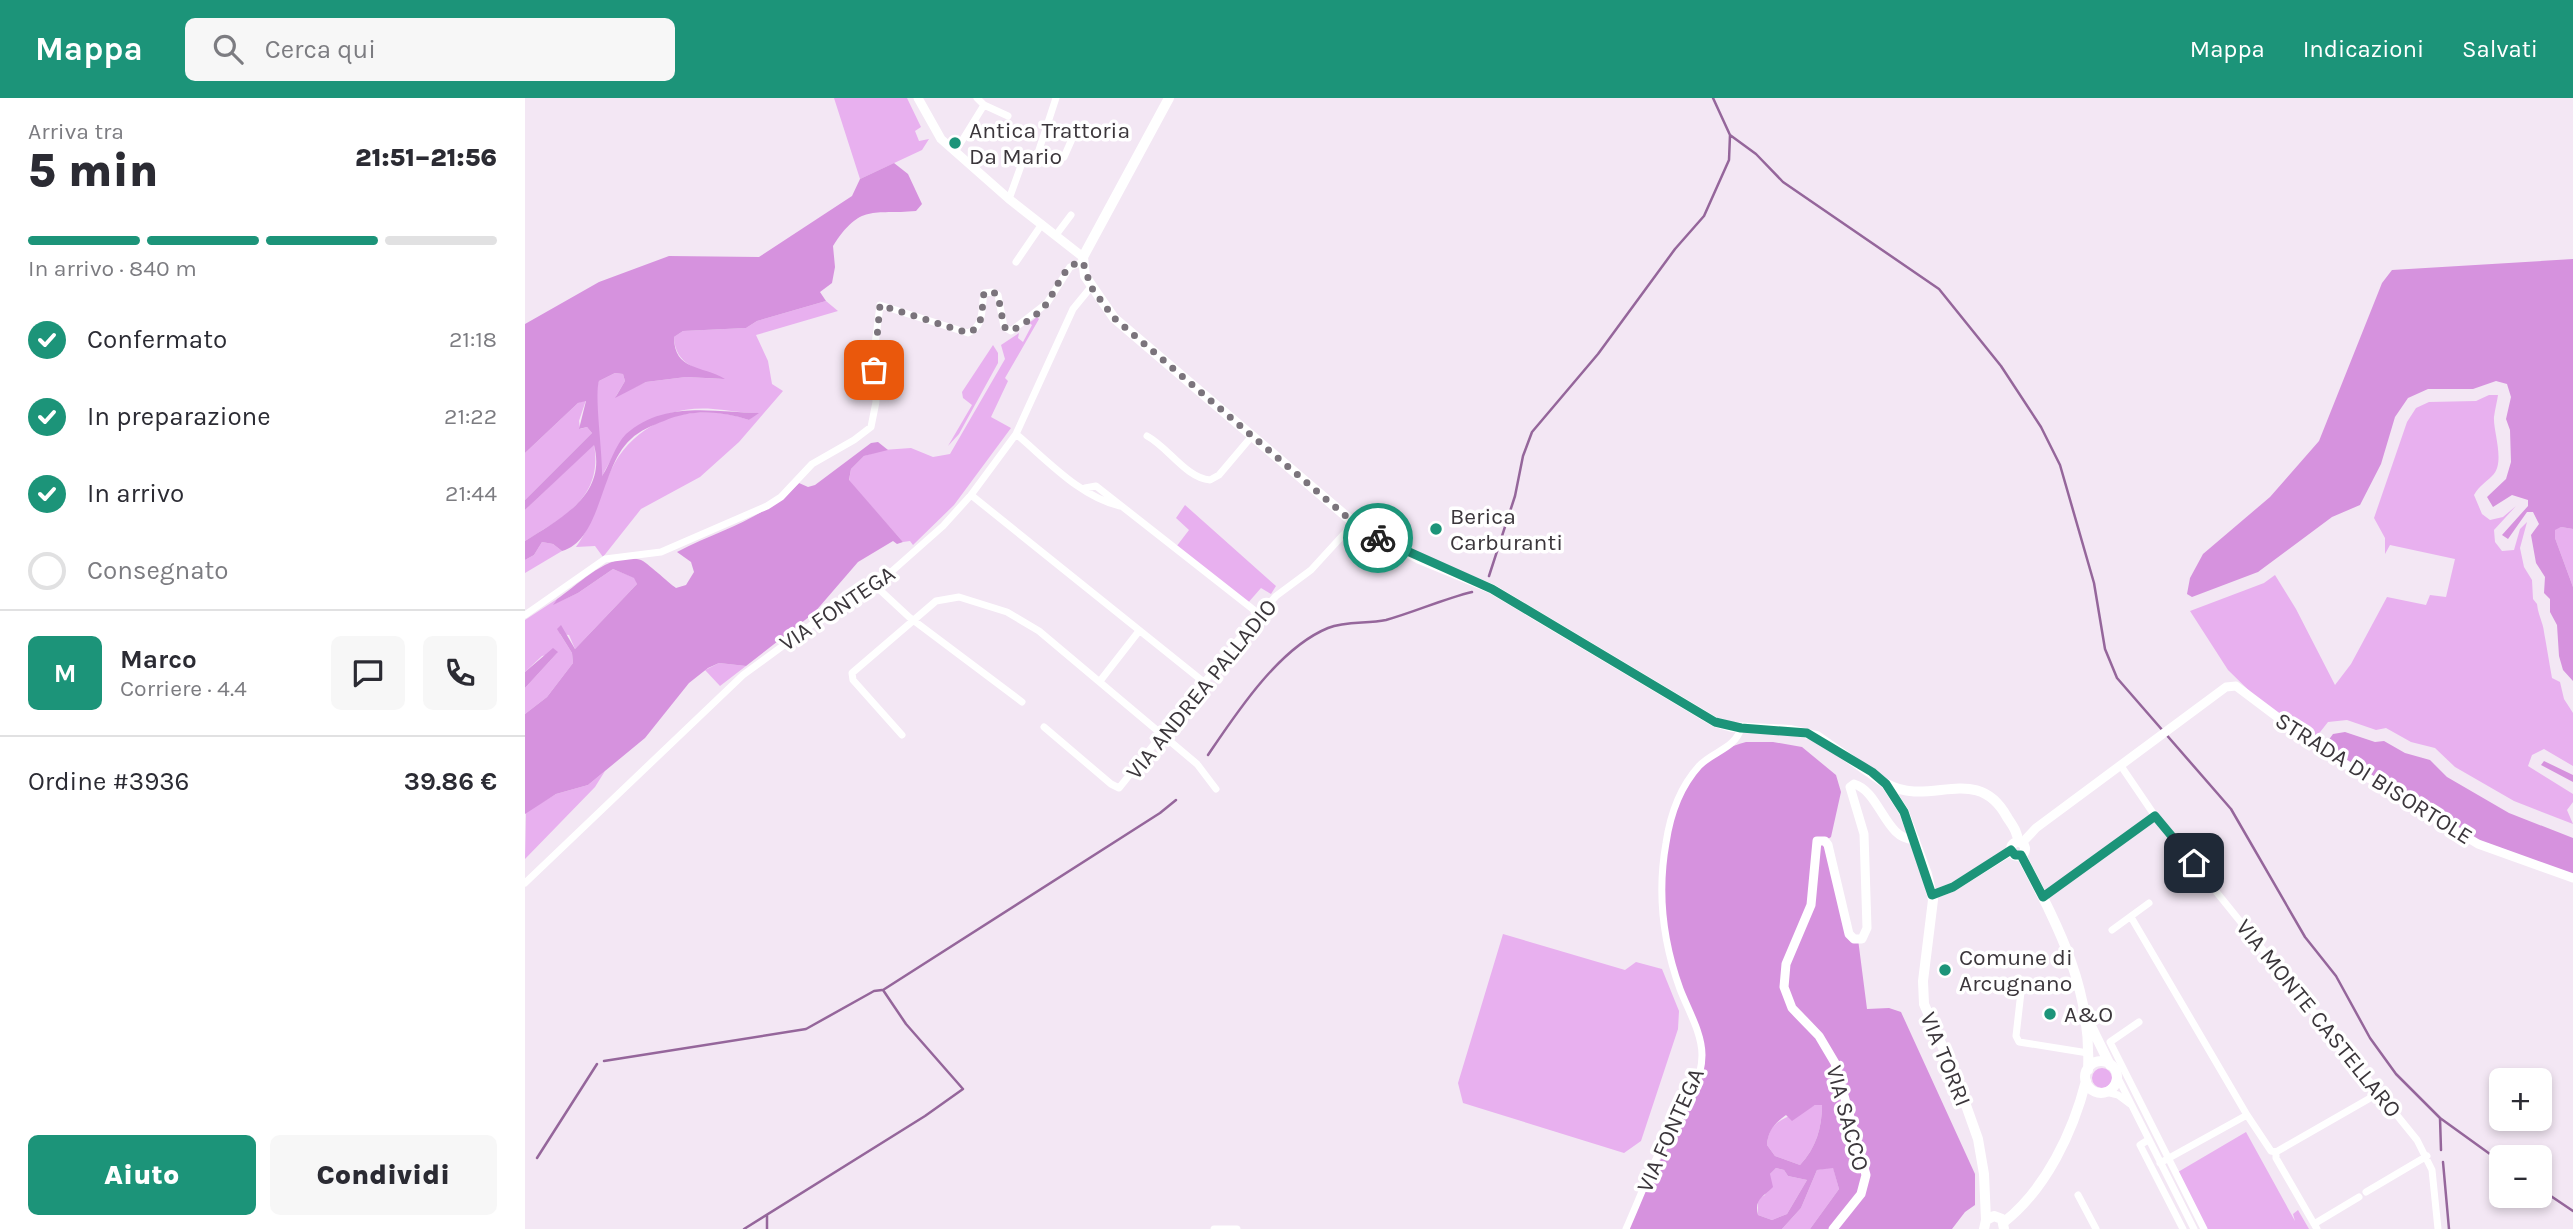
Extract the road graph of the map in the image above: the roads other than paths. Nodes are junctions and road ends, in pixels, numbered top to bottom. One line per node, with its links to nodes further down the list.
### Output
1 (918, 98): 8 (street)
2 (977, 98): 5 (street)
3 (1056, 98): 7 (street)
4 (1169, 98): 16 (main road)
5 (984, 105): 6 (street); 8 (street)
6 (1008, 116)
7 (1047, 127): 9 (street); 10 (street)
8 (955, 152): 12 (street)
9 (1064, 157)
10 (1036, 159)
11 (1022, 163): 12 (street)
12 (1009, 199): 14 (street)
13 (1071, 215): 15 (street)
14 (1042, 224): 15 (street); 17 (street)
15 (1056, 235): 16 (street)
16 (1083, 259): 18 (main road); 26 (street)
17 (1016, 262)
18 (1091, 287): 19 (street, VIA FONTEGA); 21 (main road)
19 (1016, 434): 22 (street, VIA FONTEGA); 25 (street)
20 (1147, 436): 21 (street)
21 (1252, 436): 23 (main road)
22 (971, 495): 24 (street, VIA FONTEGA); 28 (street)
23 (1354, 523): 25 (street, VIA ANDREA PALLADIO); 33 (main road)
24 (883, 580): 27 (street); 45 (street, VIA FONTEGA)
25 (1259, 614): 30 (street, VIA ANDREA PALLADIO)
26 (525, 615)
27 (915, 621): 29 (street); 31 (street); 34 (street)
28 (1139, 631): 29 (street); 30 (street)
29 (1100, 681): 35 (street)
30 (1205, 683): 35 (street, VIA ANDREA PALLADIO)
31 (1022, 702)
32 (1044, 727): 35 (street, VIA ANDREA PALLADIO)
33 (1741, 728): 37 (main road); 76 (street, VIA FONTEGA)
34 (902, 735)
35 (1164, 735): 38 (street)
36 (2121, 766): 41 (street, VIA MONTE CASTELLARO); 43 (street, STRADA DI BISORTOLE); 44 (street, STRADA DI BISORTOLE)
37 (1886, 784): 39 (main road); 40 (main road)
38 (1216, 789)
39 (1910, 792): 40 (main road); 43 (main road)
40 (1898, 802): 42 (main road)
41 (2155, 816): 47 (street); 61 (street, VIA MONTE CASTELLARO)
42 (1915, 839): 46 (main road); 77 (street, VIA SACCO)
43 (2018, 848): 46 (street, STRADA DI BISORTOLE); 47 (main road)
44 (2573, 878)
45 (525, 883)
46 (1932, 895): 71 (main road, VIA TORRI)
47 (2043, 897): 53 (main road)
48 (2149, 903): 49 (street)
49 (2131, 916): 50 (street); 64 (street)
50 (2112, 930)
51 (1989, 980): 52 (street)
52 (2022, 983): 53 (street); 56 (street)
53 (2079, 986): 54 (main road)
54 (2088, 1021): 56 (main road); 57 (main road)
55 (2140, 1022): 68 (street)
56 (2088, 1053): 58 (main road)
57 (2110, 1065): 58 (main road); 59 (main road)
58 (2087, 1076): 60 (main road); 63 (main road)
59 (2117, 1076): 60 (main road); 62 (street)
60 (2104, 1093): 62 (street); 63 (main road)
61 (2379, 1093): 66 (street); 67 (street, VIA MONTE CASTELLARO)
62 (2131, 1105): 65 (street)
63 (2077, 1108): 72 (main road)
64 (2247, 1115): 66 (street); 68 (street)
65 (2148, 1140): 69 (street); 79 (street)
66 (2276, 1152): 73 (street)
67 (2427, 1156): 73 (street); 82 (street, VIA MONTE CASTELLARO)
68 (2169, 1158): 69 (street); 81 (street)
69 (2159, 1163): 80 (street)
70 (2078, 1195): 78 (street)
71 (1985, 1225): 72 (main road)
72 (2004, 1225)
73 (2316, 1227)
74 (1214, 1229): 75 (street)
75 (1237, 1229)
76 (1626, 1229)
77 (1833, 1229)
78 (2096, 1229)
79 (2183, 1229)
80 (2194, 1229): 81 (street)
81 (2204, 1229)
82 (2438, 1229)

